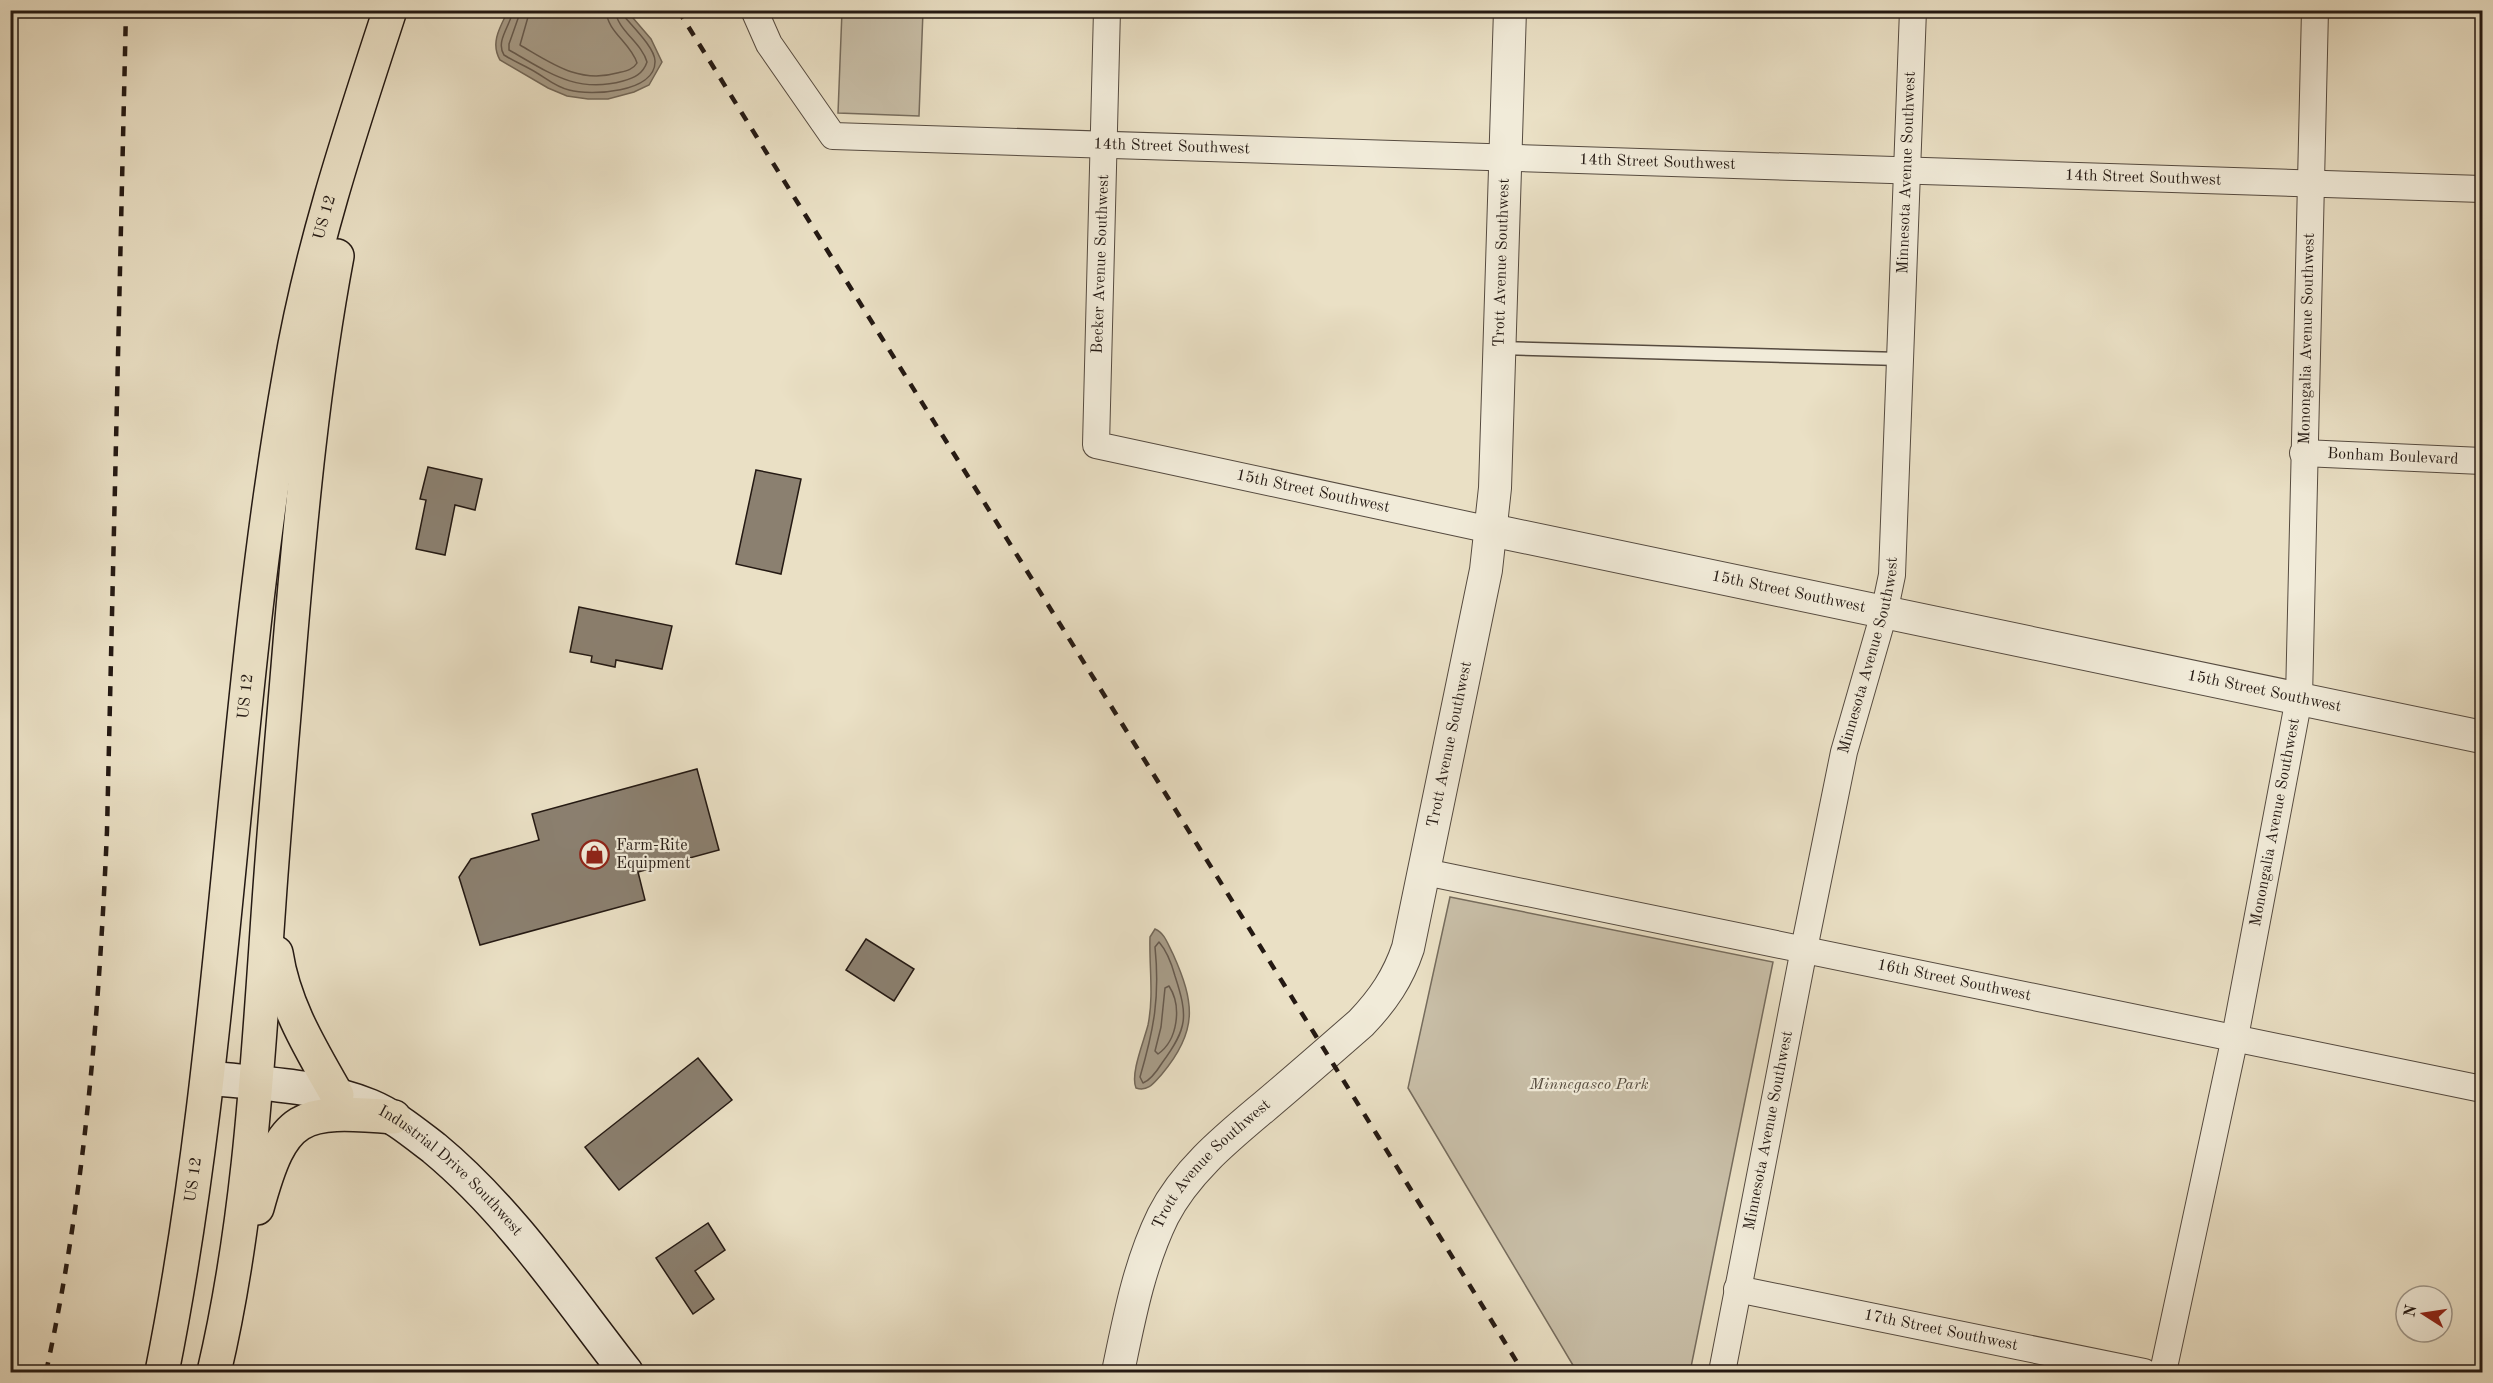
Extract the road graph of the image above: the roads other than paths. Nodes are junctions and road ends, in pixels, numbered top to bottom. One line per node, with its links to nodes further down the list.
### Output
1 (754, 10): 7 (street, 14th Street Southwest)
2 (1107, 10): 7 (street, Becker Avenue Southwest)
3 (1510, 10): 8 (street, Trott Avenue Southwest)
4 (1913, 10): 9 (street, Minnesota Avenue Southwest)
5 (2315, 10): 10 (street, Monongalia Avenue Southwest)
6 (387, 21): 21 (highway, US 12 / US 12); 25 (highway, US 12 / US 12)
7 (1104, 145): 8 (street, 14th Street Southwest); 14 (street, Becker Avenue Southwest)
8 (1506, 159): 9 (street, 14th Street Southwest); 12 (street, Trott Avenue Southwest)
9 (1907, 170): 10 (street, 14th Street Southwest); 13 (street, Minnesota Avenue Southwest)
10 (2310, 182): 11 (street, 14th Street Southwest); 15 (street, Monongalia Avenue Southwest)
11 (2482, 189)
12 (1501, 348): 13 (lane); 17 (street, Trott Avenue Southwest)
13 (1900, 359): 18 (street, Minnesota Avenue Southwest)
14 (1096, 445): 17 (street, 15th Street Southwest)
15 (2303, 453): 16 (street, Bonham Boulevard); 19 (street, Monongalia Avenue Southwest)
16 (2482, 461)
17 (1491, 530): 18 (street, 15th Street Southwest); 22 (street, Trott Avenue Southwest)
18 (1884, 613): 19 (street, 15th Street Southwest); 23 (street, Minnesota Avenue Southwest)
19 (2299, 698): 20 (street, 15th Street Southwest); 24 (street, Monongalia Avenue Southwest)
20 (2482, 737)
21 (273, 855): 26 (highway, US 12 / US 12); 28 (highway)
22 (1425, 872): 23 (street, 16th Street Southwest); 35 (street, Trott Avenue Southwest)
23 (1804, 949): 24 (street, 16th Street Southwest); 30 (street, Minnesota Avenue Southwest)
24 (2235, 1037): 27 (street, 16th Street Southwest); 38 (street, Monongalia Avenue Southwest)
25 (209, 1078): 26 (main road, Industrial Drive Southwest); 32 (highway, US 12 / US 12)
26 (257, 1083): 28 (main road, Industrial Drive Southwest); 31 (highway, US 12 / US 12)
27 (2482, 1089)
28 (337, 1095): 29 (main road, Industrial Drive Southwest)
29 (394, 1117): 31 (highway); 34 (main road, Industrial Drive Southwest)
30 (1737, 1289): 36 (street, Minnesota Avenue Southwest); 37 (street, 17th Street Southwest)
31 (223, 1332): 33 (highway, US 12 / US 12)
32 (162, 1372)
33 (214, 1372)
34 (626, 1372)
35 (1118, 1372)
36 (1722, 1372)
37 (2144, 1372)
38 (2163, 1372)

